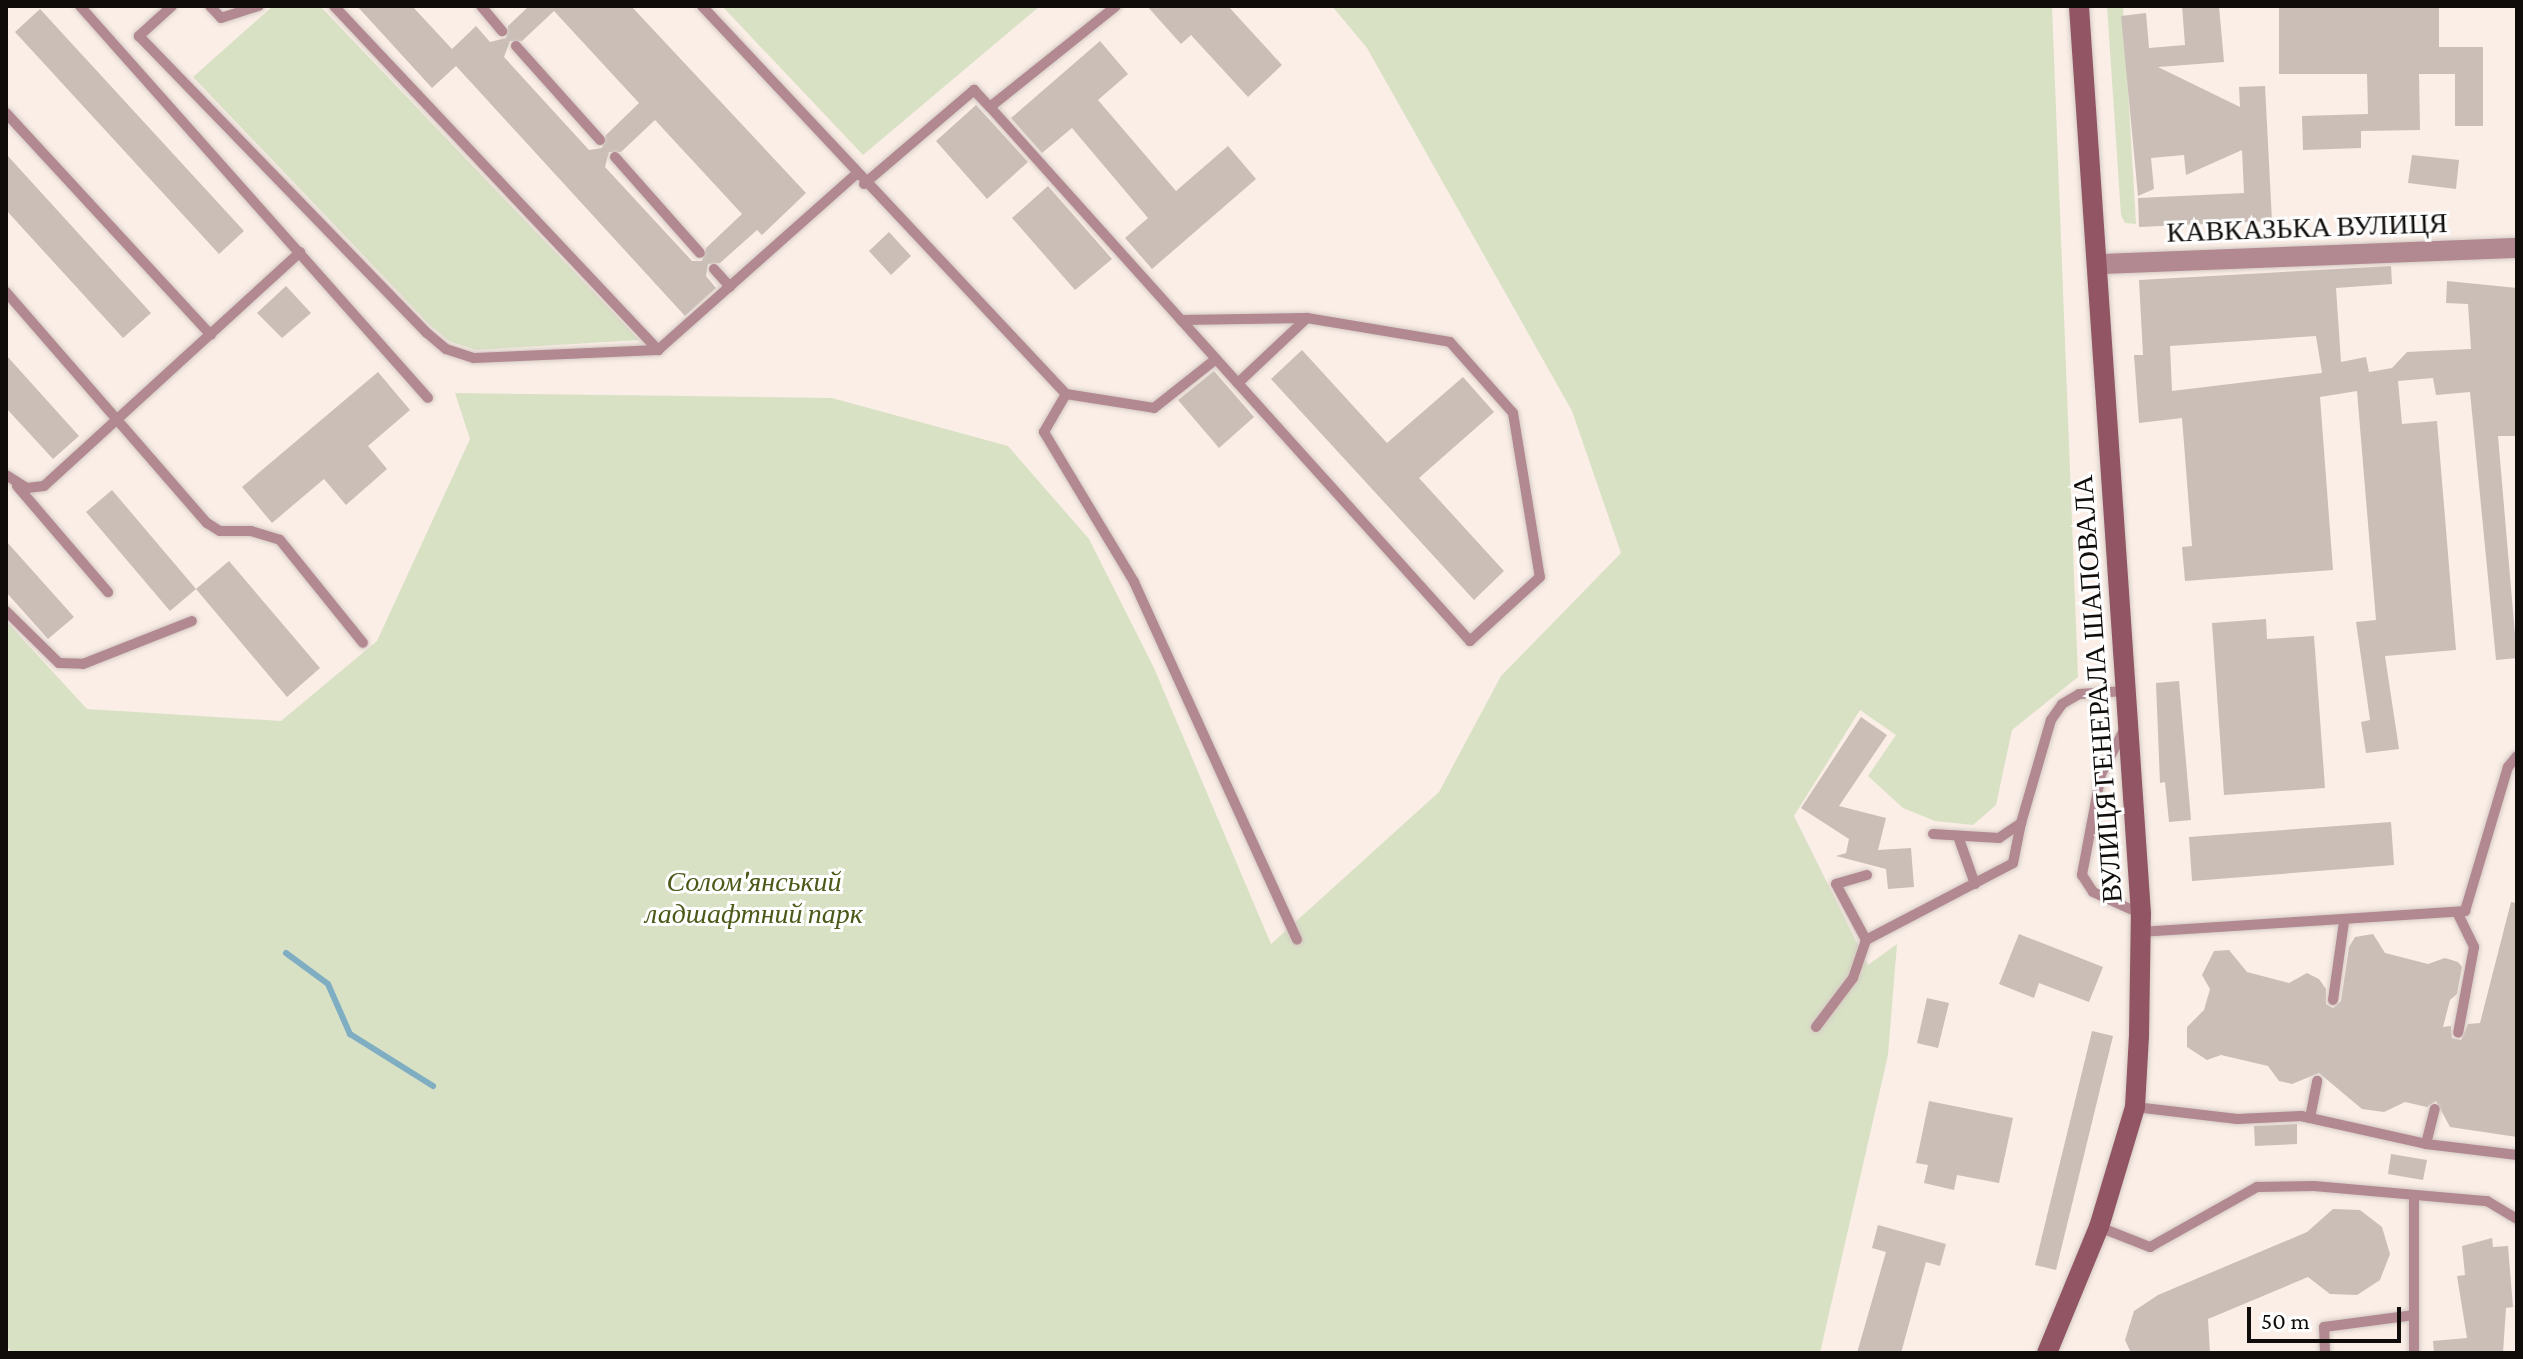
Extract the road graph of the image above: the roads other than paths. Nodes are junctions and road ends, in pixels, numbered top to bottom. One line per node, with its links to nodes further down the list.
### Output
1 (80, 6): 19 (lane)
2 (172, 6): 28 (lane)
3 (210, 6): 4 (lane)
4 (259, 6)
5 (334, 6): 28 (lane)
6 (481, 6): 10 (lane)
7 (702, 6): 16 (lane)
8 (1116, 6): 12 (lane)
9 (2079, 6): 21 (street, ВУЛИЦЯ ГЕНЕРАЛА ШАПОВАЛА)
10 (502, 31)
11 (516, 46): 14 (lane)
12 (990, 107): 17 (lane); 26 (lane)
13 (6, 113): 27 (lane)
14 (600, 140)
15 (615, 157): 20 (lane)
16 (855, 175): 17 (lane); 23 (lane)
17 (864, 184): 31 (lane)
18 (2517, 248): 21 (street, КАВКАЗЬКА ВУЛИЦЯ)
19 (300, 252): 27 (lane); 32 (lane)
20 (700, 253)
21 (2099, 264): 40 (street, ВУЛИЦЯ ГЕНЕРАЛА ШАПОВАЛА)
22 (714, 269): 23 (lane)
23 (730, 287): 28 (lane)
24 (6, 292): 33 (lane)
25 (1307, 318): 26 (lane); 30 (lane); 30 (lane)
26 (1181, 320): 29 (lane)
27 (211, 335): 33 (lane)
28 (658, 350)
29 (1216, 359): 30 (lane); 31 (lane)
30 (1238, 383)
31 (1066, 394): 51 (lane)
32 (428, 398)
33 (117, 419): 35 (lane); 39 (lane)
34 (6, 475): 35 (lane)
35 (16, 485): 36 (lane)
36 (108, 592)
37 (6, 611): 38 (lane)
38 (192, 621)
39 (363, 643)
40 (2125, 691): 41 (street, ВУЛИЦЯ ГЕНЕРАЛА ШАПОВАЛА); 43 (lane)
41 (2128, 721): 50 (street, ВУЛИЦЯ ГЕНЕРАЛА ШАПОВАЛА); 50 (lane)
42 (2517, 756): 48 (lane)
43 (2021, 823): 45 (lane); 47 (lane)
44 (1933, 834): 45 (lane)
45 (1958, 836): 47 (lane)
46 (1867, 875): 52 (lane)
47 (1975, 884): 52 (lane)
48 (2457, 912): 49 (lane); 55 (lane)
49 (2344, 922): 50 (lane); 53 (lane)
50 (2141, 923): 57 (street, ВУЛИЦЯ ГЕНЕРАЛА ШАПОВАЛА)
51 (1297, 940)
52 (1866, 940): 54 (lane)
53 (2333, 1000)
54 (1816, 1027)
55 (2458, 1033)
56 (2317, 1081): 59 (lane)
57 (2135, 1107): 59 (lane); 64 (street, ВУЛИЦЯ ГЕНЕРАЛА ШАПОВАЛА)
58 (2435, 1109): 60 (lane)
59 (2310, 1118): 60 (lane)
60 (2426, 1144): 61 (lane)
61 (2517, 1155)
62 (2414, 1197): 63 (lane); 64 (lane); 65 (lane)
63 (2517, 1219)
64 (2099, 1227): 66 (street, ВУЛИЦЯ ГЕНЕРАЛА ШАПОВАЛА)
65 (2414, 1315): 67 (lane); 68 (lane)
66 (2047, 1353)
67 (2325, 1353)
68 (2414, 1353)

